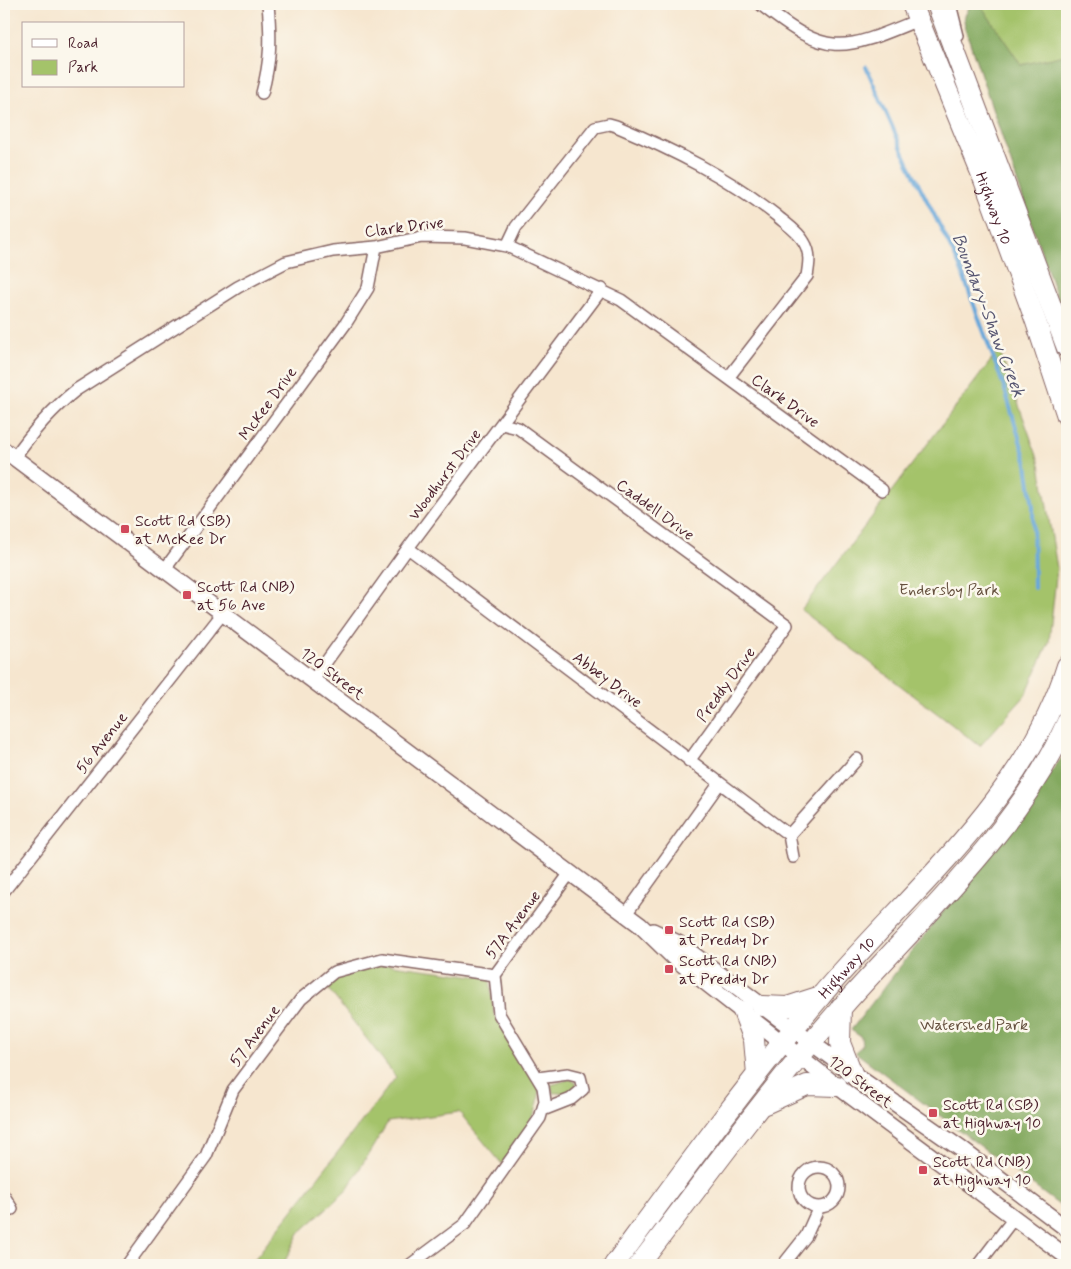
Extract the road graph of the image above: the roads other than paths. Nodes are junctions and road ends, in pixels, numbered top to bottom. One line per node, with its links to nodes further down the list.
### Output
1 (268, 4): 7 (street)
2 (760, 4): 5 (street)
3 (937, 4): 6 (highway, Highway 10)
4 (950, 4): 6 (street)
5 (915, 12): 13 (highway, Highway 10)
6 (965, 75): 11 (highway, Highway 10)
7 (262, 93)
8 (507, 246): 9 (street, Clark Drive); 10 (street, Clark Drive); 12 (street)
9 (376, 247): 15 (street, Clark Drive); 18 (street, McKee Drive)
10 (602, 290): 12 (street, Clark Drive); 14 (street, Woodhurst Drive)
11 (1067, 348)
12 (728, 378): 16 (street, Clark Drive)
13 (1067, 416)
14 (502, 424): 17 (street, Woodhurst Drive); 20 (street, Caddell Drive)
15 (9, 454): 18 (street, 120 Street)
16 (882, 490)
17 (408, 548): 22 (street, Woodhurst Drive); 25 (street, Abbey Drive)
18 (165, 569): 19 (street, 120 Street)
19 (223, 612): 22 (street, 120 Street); 30 (street, 56 Avenue)
20 (787, 625): 25 (street, Preddy Drive)
21 (1067, 666): 33 (highway, Highway 10)
22 (313, 680): 29 (street, 120 Street)
23 (1067, 722): 35 (highway, Highway 10)
24 (856, 759): 27 (street)
25 (689, 761): 26 (street, Abbey Drive)
26 (719, 784): 27 (street, Abbey Drive); 31 (street)
27 (789, 835): 28 (street)
28 (793, 857)
29 (570, 874): 31 (street, 120 Street); 32 (street, 57A Avenue)
30 (4, 891)
31 (626, 914): 34 (street, 120 Street)
32 (495, 975): 39 (street, 57A Avenue); 49 (street, 57 Avenue)
33 (821, 996): 34 (highway); 36 (highway, Highway 10)
34 (752, 1008): 36 (street, 120 Street); 38 (highway)
35 (841, 1008): 37 (highway, Highway 10); 40 (highway)
36 (788, 1036): 37 (street, 120 Street); 38 (highway, Highway 10)
37 (807, 1050): 40 (street, 120 Street); 41 (highway, Highway 10)
38 (757, 1074): 51 (highway, Highway 10)
39 (538, 1078): 42 (street, 57A Avenue); 42 (street)
40 (844, 1079): 41 (highway); 46 (street, 120 Street); 47 (street, 120 Street)
41 (763, 1104): 52 (highway, Highway 10)
42 (542, 1110): 50 (street, 57A Avenue)
43 (4, 1196): 45 (street)
44 (819, 1207): 53 (street)
45 (12, 1209)
46 (1014, 1218): 48 (street, 120 Street); 54 (street)
47 (1067, 1229)
48 (1067, 1257)
49 (127, 1265)
50 (410, 1265)
51 (614, 1265)
52 (639, 1265)
53 (783, 1265)
54 (978, 1265)

